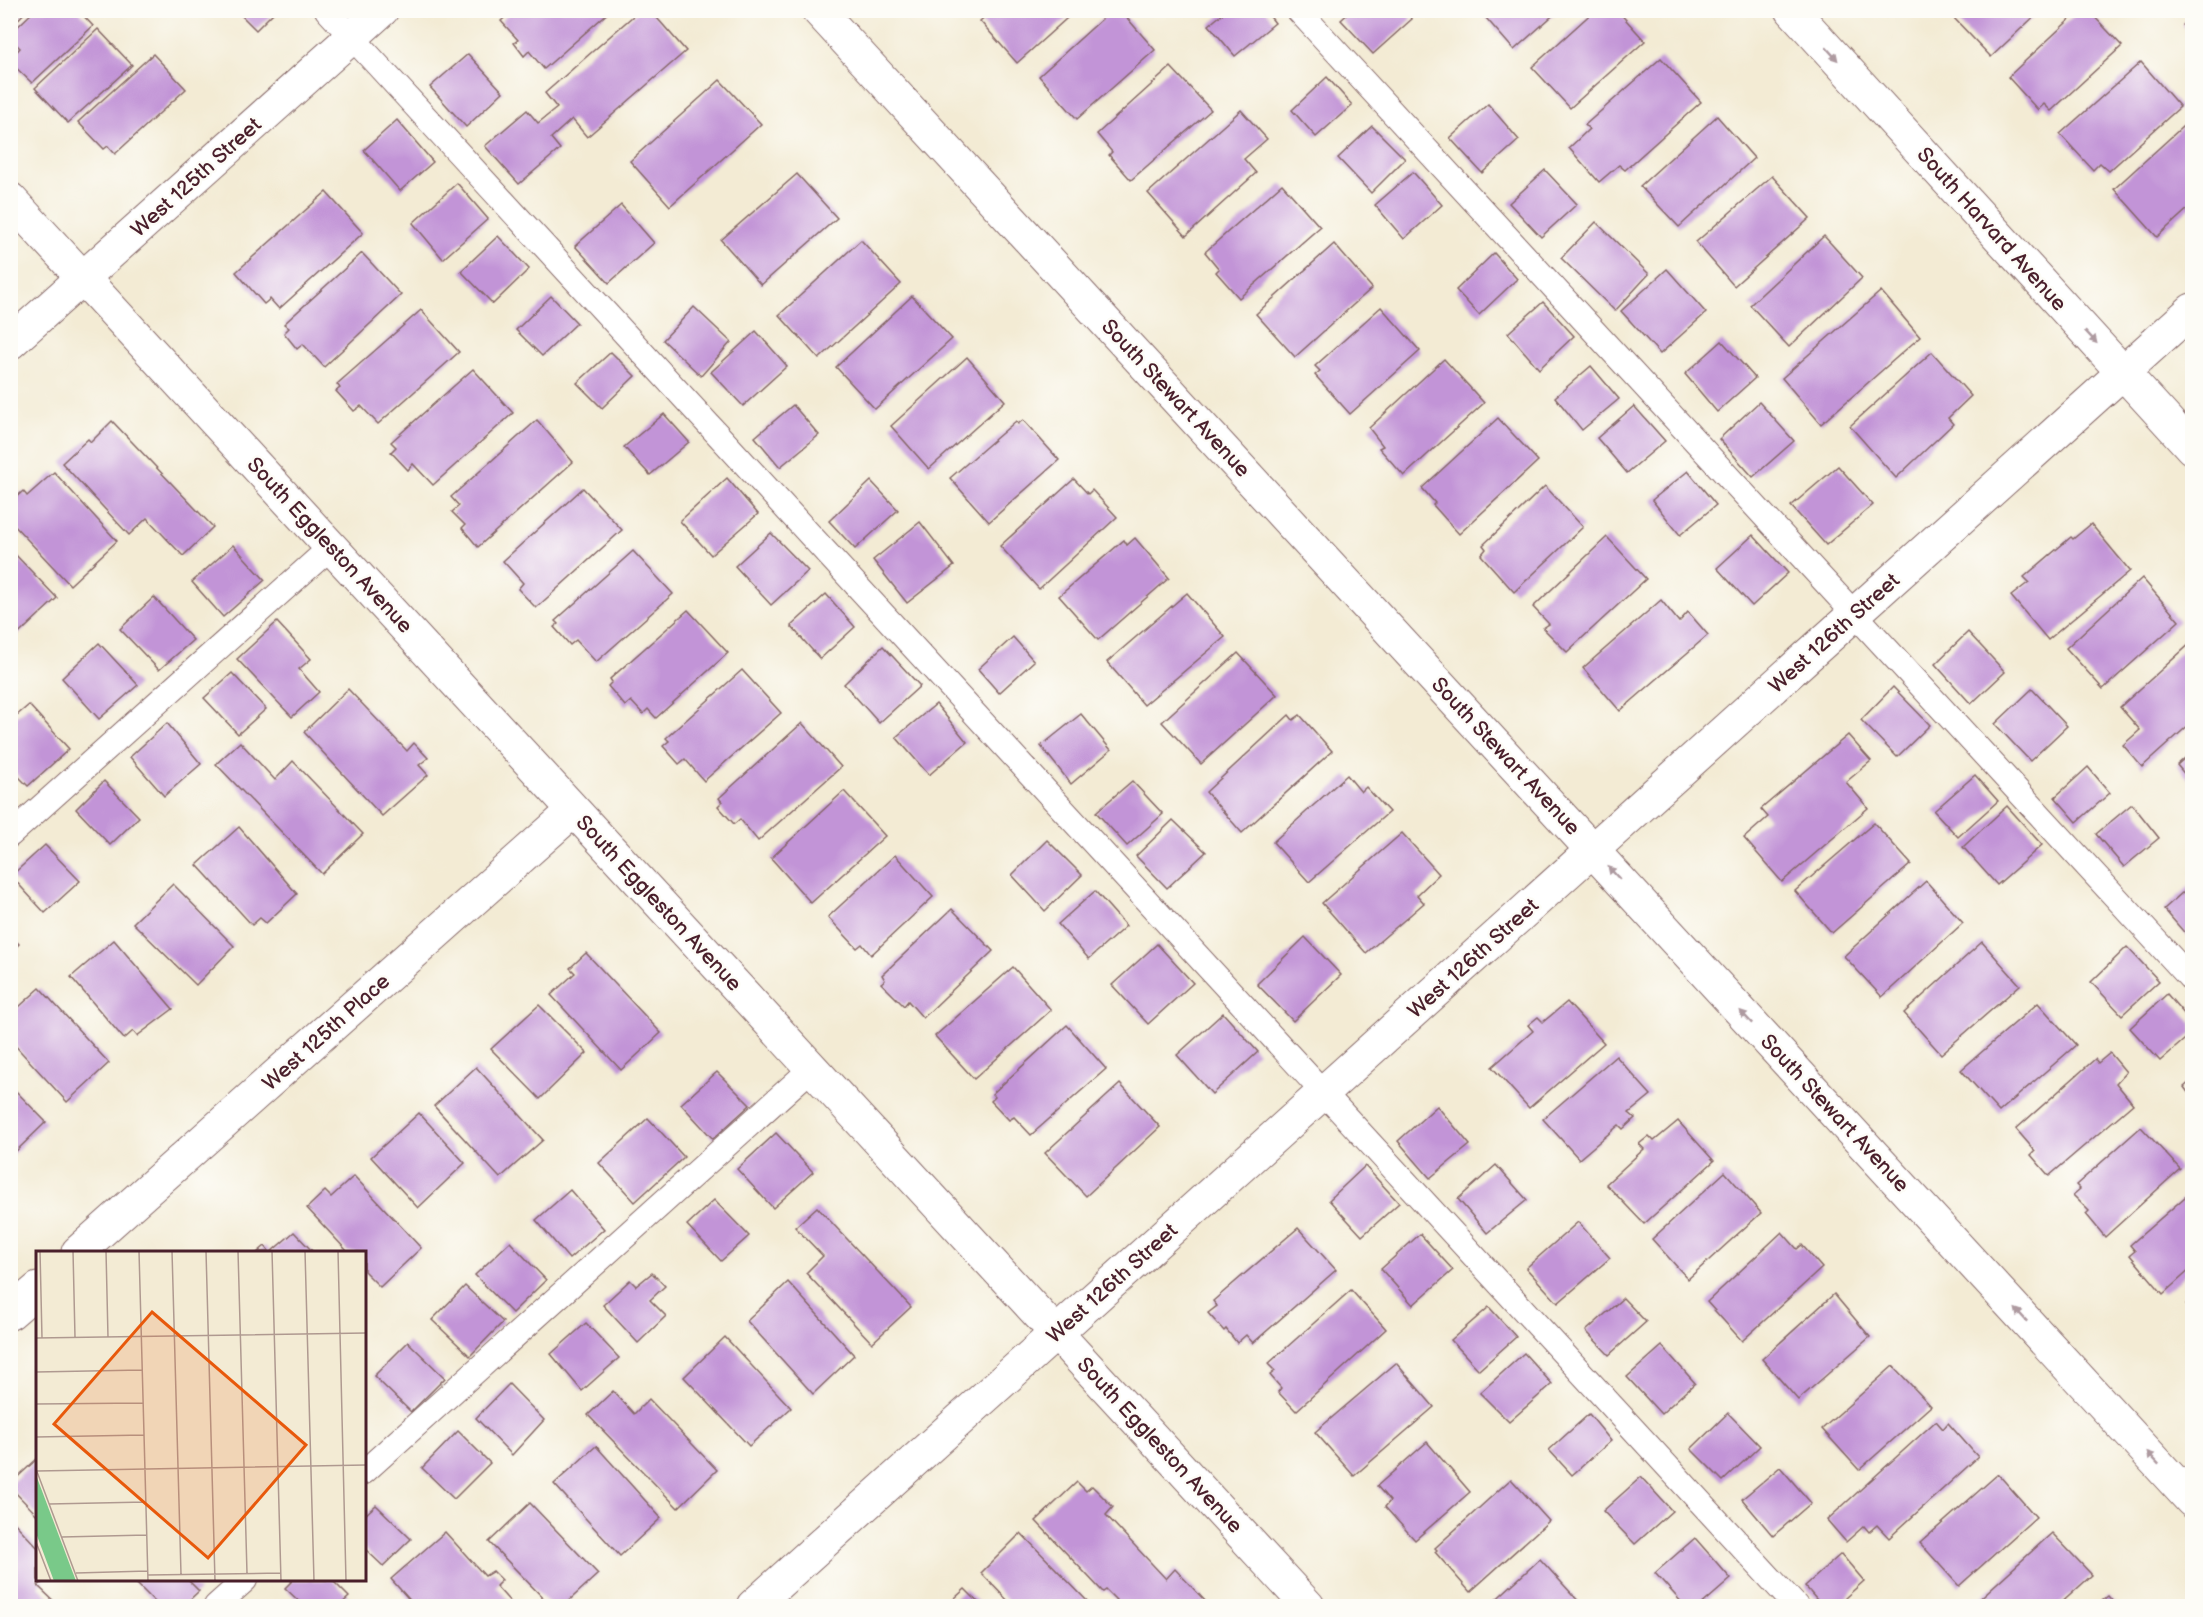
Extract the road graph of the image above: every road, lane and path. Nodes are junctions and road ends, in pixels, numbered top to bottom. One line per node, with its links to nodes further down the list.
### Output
1 (327, 10): 6 (lane)
2 (382, 10): 6 (street, West 125th Street)
3 (818, 10): 17 (street, South Stewart Avenue)
4 (1298, 10): 14 (lane)
5 (1792, 10): 11 (street, South Harvard Avenue, one-way to 11)
6 (352, 38): 8 (street, West 125th Street); 20 (lane)
7 (10, 199): 8 (street, South Eggleston Avenue)
8 (83, 278): 10 (street, West 125th Street); 13 (street, South Eggleston Avenue)
9 (2193, 310): 11 (street, West 126th Street)
10 (10, 343)
11 (2123, 372): 12 (street, South Harvard Avenue); 14 (street, West 126th Street)
12 (2193, 448)
13 (331, 547): 15 (street, South Eggleston Avenue); 16 (lane)
14 (1855, 613): 17 (street, West 126th Street); 18 (lane)
15 (573, 811): 19 (street, South Eggleston Avenue); 21 (street, West 125th Place)
16 (10, 835)
17 (1593, 850): 20 (street, West 126th Street); 26 (street, South Stewart Avenue, one-way to 17)
18 (2193, 980)
19 (812, 1068): 24 (street, South Eggleston Avenue); 25 (lane)
20 (1323, 1093): 24 (street, West 126th Street); 31 (lane)
21 (79, 1251)
22 (36, 1291): 23 (street)
23 (10, 1313)
24 (1056, 1333): 28 (street, South Eggleston Avenue); 30 (street, West 126th Street)
25 (366, 1470)
26 (2193, 1501)
27 (244, 1581): 29 (lane)
28 (1300, 1604)
29 (216, 1606)
30 (753, 1606)
31 (1796, 1606)

